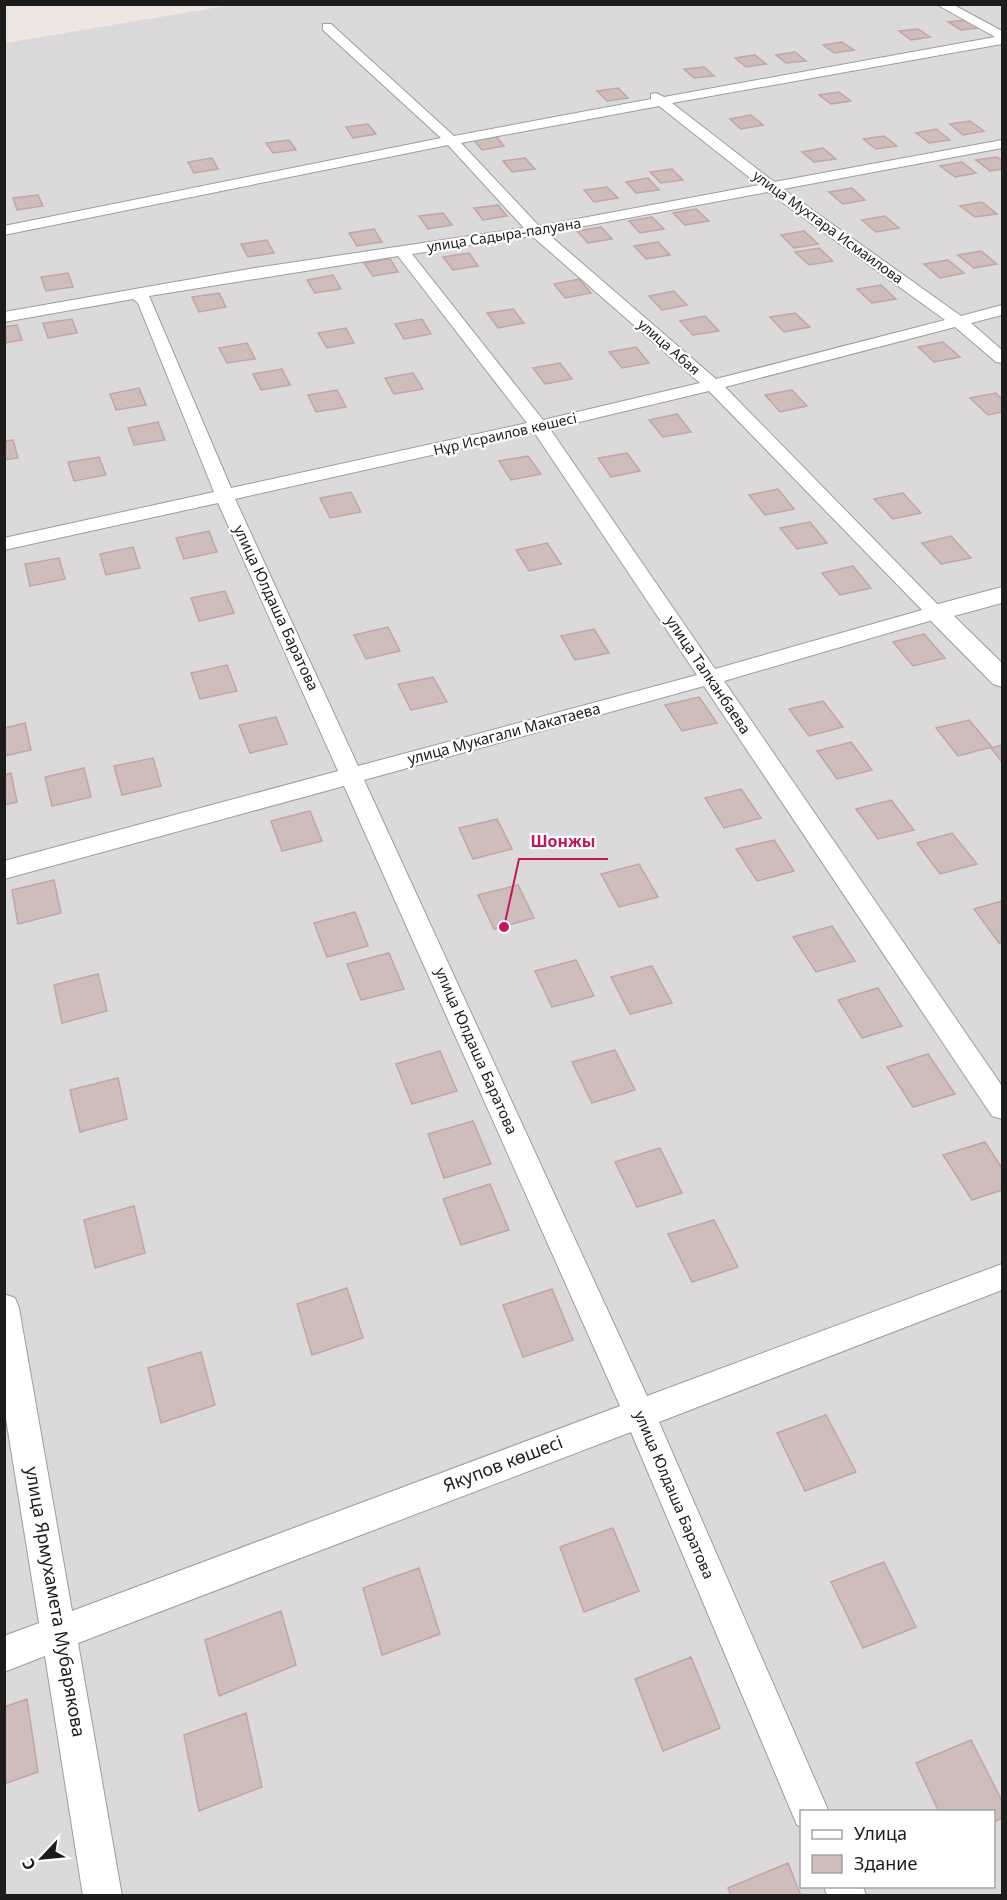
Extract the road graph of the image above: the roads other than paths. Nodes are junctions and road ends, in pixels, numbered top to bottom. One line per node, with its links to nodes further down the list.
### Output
1 (942, 4): 3 (street)
2 (327, 27): 5 (street, улица Абая)
3 (1002, 38): 4 (street)
4 (658, 99): 5 (street); 7 (street, улица Мухтара Исмаилова)
5 (452, 141): 8 (street); 9 (street, улица Абая)
6 (1000, 146): 7 (street, улица Садыра-палуана)
7 (772, 188): 9 (street, улица Садыра-палуана); 14 (street, улица Мухтара Исмаилова)
8 (4, 231)
9 (535, 231): 10 (street, улица Садыра-палуана); 16 (street, улица Абая)
10 (402, 251): 11 (street, улица Садыра-палуана); 17 (street, улица Талканбаева)
11 (136, 294): 13 (street, улица Садыра-палуана); 18 (street, улица Юлдаша Баратова)
12 (1002, 310): 14 (street, Нұр Исраилов көшесі)
13 (4, 317)
14 (958, 321): 15 (street, улица Мухтара Исмаилова); 16 (street, Нұр Исраилов көшесі)
15 (1002, 358)
16 (713, 385): 17 (street, Нұр Исраилов көшесі); 21 (street, улица Абая)
17 (539, 426): 18 (street, Нұр Исраилов көшесі); 22 (street, улица Талканбаева)
18 (225, 497): 19 (street, Нұр Исраилов көшесі); 24 (street, улица Юлдаша Баратова)
19 (4, 544)
20 (1002, 595): 21 (street, улица Мукагали Макатаева)
21 (936, 613): 22 (street, улица Мукагали Макатаева); 23 (street, улица Абая)
22 (710, 678): 24 (street, улица Мукагали Макатаева); 26 (street, улица Талканбаева)
23 (1002, 678)
24 (352, 776): 25 (street, улица Мукагали Макатаева); 29 (street, улица Юлдаша Баратова)
25 (4, 870)
26 (1002, 1108)
27 (1002, 1277): 29 (street, Якупов көшесі)
28 (4, 1308): 30 (street, улица Ярмухамета Мубарякова)
29 (639, 1413): 30 (street, Якупов көшесі); 32 (street, улица Юлдаша Баратова)
30 (61, 1633): 31 (street, Якупов көшесі); 33 (street, улица Ярмухамета Мубарякова)
31 (4, 1654)
32 (809, 1810)
33 (103, 1896)

